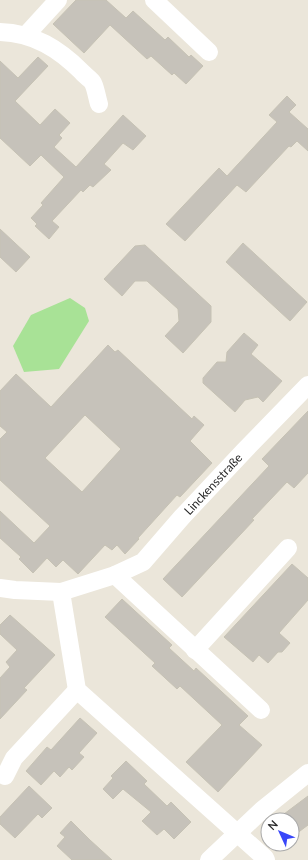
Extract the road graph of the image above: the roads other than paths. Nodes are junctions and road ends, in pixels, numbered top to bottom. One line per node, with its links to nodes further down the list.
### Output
1 (58, 0): 4 (street)
2 (154, 0): 5 (street)
3 (0, 32): 4 (street)
4 (26, 35): 6 (street)
5 (209, 52)
6 (99, 104)
7 (307, 387): 9 (street, Linckensstraße)
8 (288, 548): 12 (street)
9 (115, 575): 11 (street, Linckensstraße); 12 (street)
10 (0, 588): 11 (street, Linckensstraße)
11 (61, 592): 13 (street)
12 (195, 650): 14 (street)
13 (77, 690): 16 (street); 17 (street)
14 (261, 710)
15 (308, 773): 17 (street)
16 (5, 776)
17 (238, 833): 18 (street); 19 (street)
18 (209, 860)
19 (266, 860)

